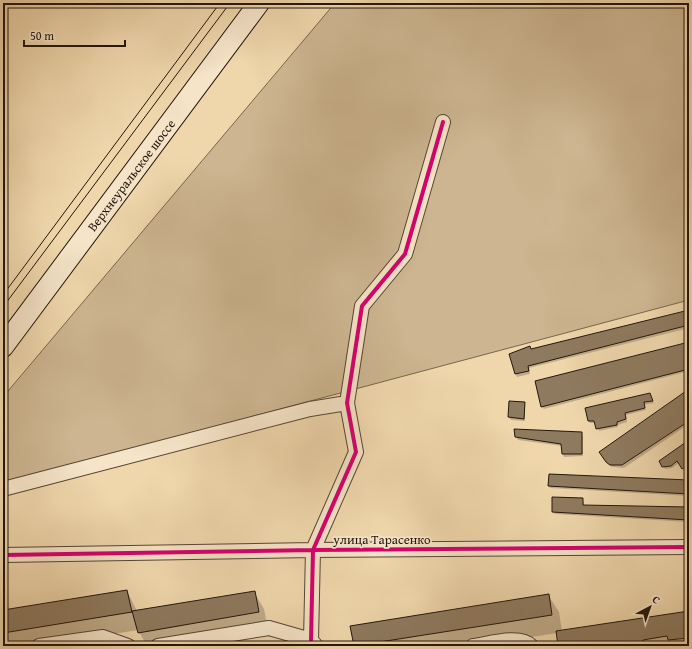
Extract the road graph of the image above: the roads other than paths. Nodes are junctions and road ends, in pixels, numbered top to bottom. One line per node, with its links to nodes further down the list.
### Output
1 (259, 3): 3 (main road, Верхнеуральское шоссе)
2 (443, 122): 4 (street)
3 (3, 347)
4 (347, 403): 5 (street); 7 (street)
5 (3, 489)
6 (689, 547): 7 (street, улица Тарасенко)
7 (313, 550): 8 (street, улица Тарасенко); 9 (street)
8 (3, 555)
9 (314, 643): 12 (street)
10 (39, 646): 11 (street)
11 (128, 646)
12 (158, 646)
13 (473, 646): 14 (street)
14 (530, 646)

